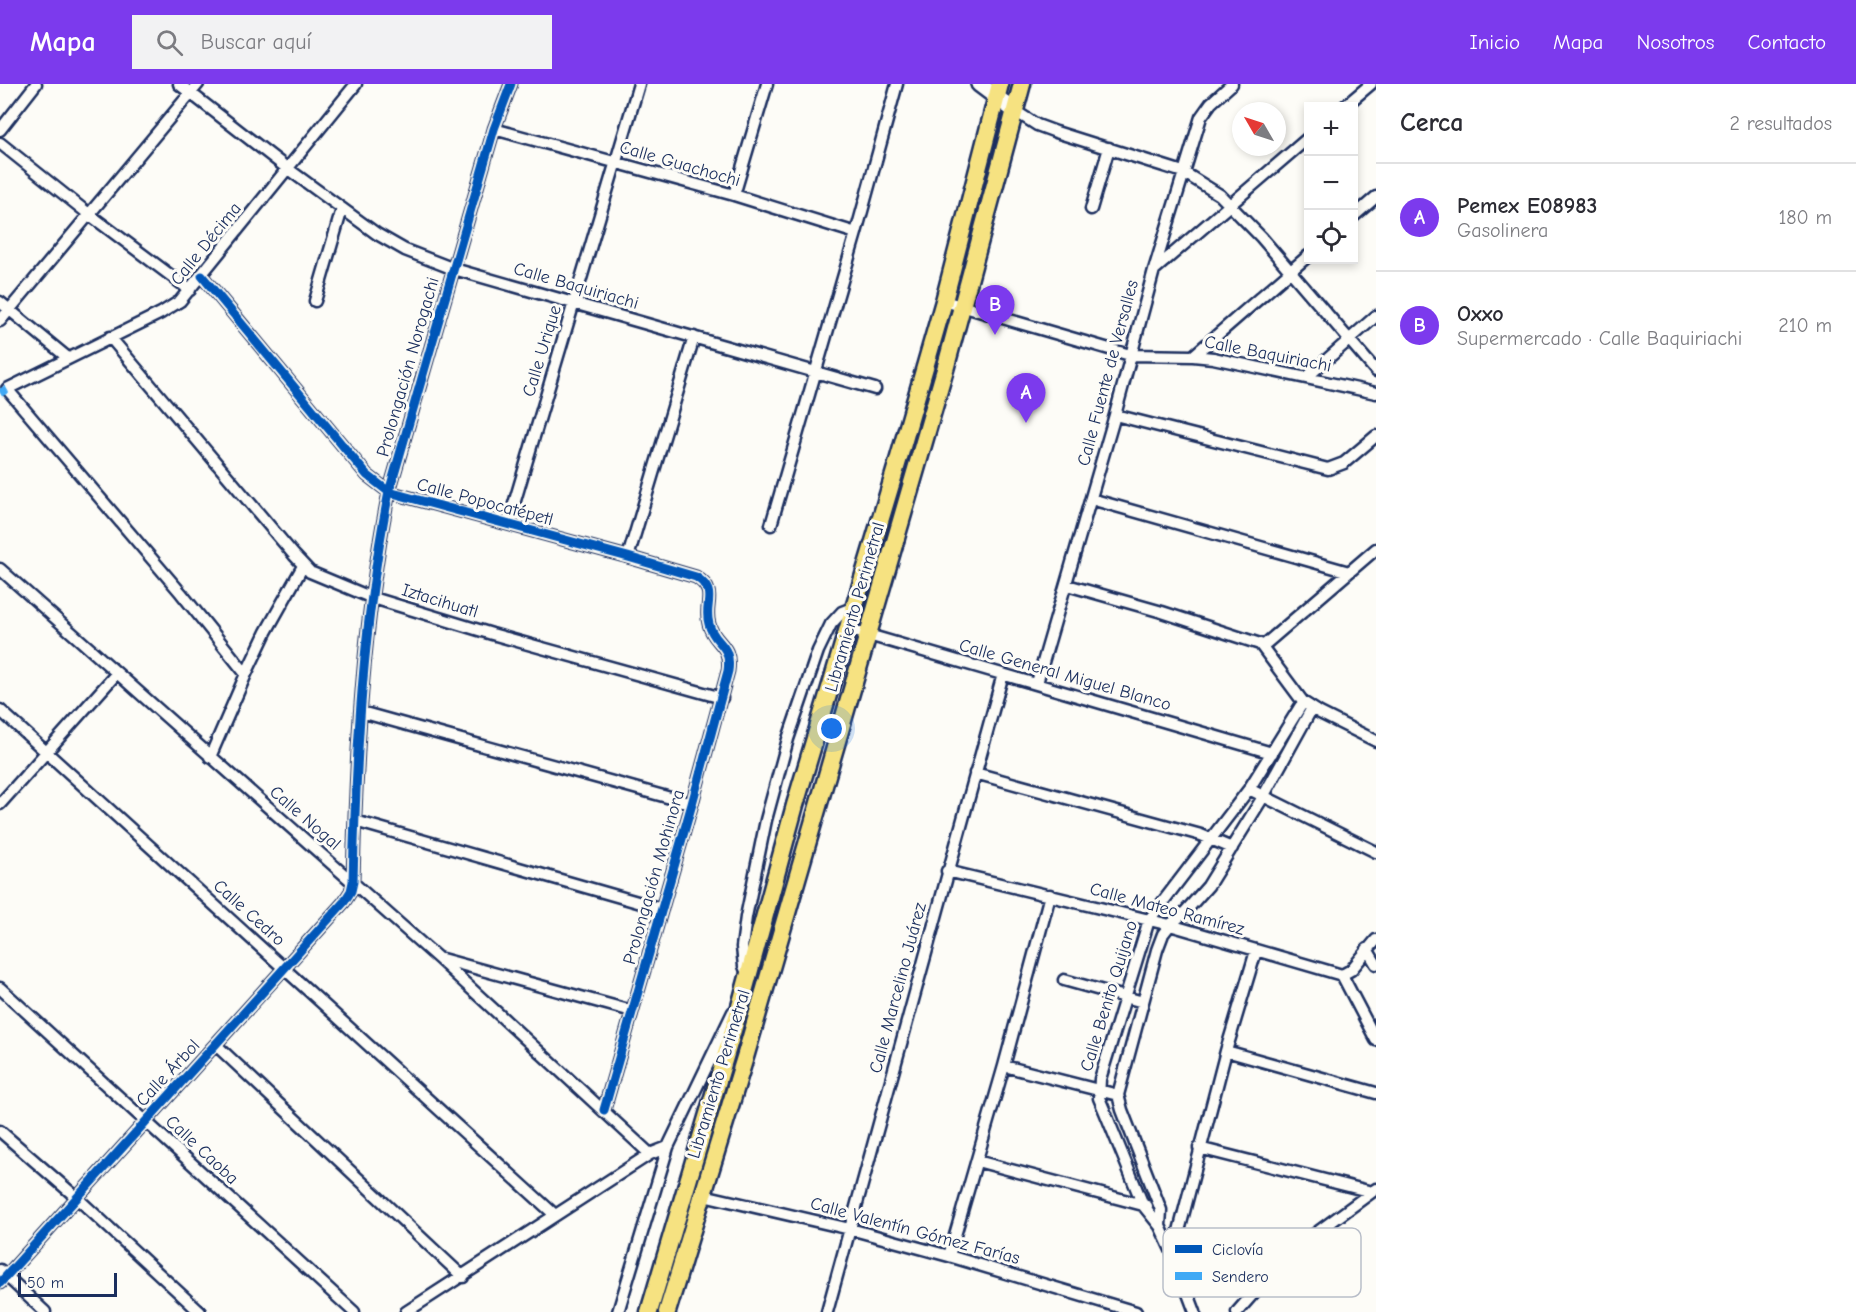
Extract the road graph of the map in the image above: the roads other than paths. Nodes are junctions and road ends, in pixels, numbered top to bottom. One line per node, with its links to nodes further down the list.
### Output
1 (36, 84): 17 (street)
2 (179, 84): 12 (street, Calle Baquiriachi)
3 (511, 84): 16 (street, Prolongación Norogachi)
4 (639, 84): 21 (street, Calle Urique)
5 (767, 84): 24 (street)
6 (897, 84): 31 (street)
7 (980, 84): 13 (street)
8 (1022, 84): 15 (main road, Libramiento Perimetral)
9 (1232, 84): 23 (street, Calle Fuente de Versalles)
10 (1371, 84): 14 (street)
11 (351, 86): 22 (street, Calle Décima)
12 (194, 88): 22 (street, Calle Baquiriachi); 30 (street)
13 (998, 91): 15 (street); 38 (main road, Libramiento Perimetral)
14 (1350, 102)
15 (1014, 111): 20 (street); 42 (main road, Libramiento Perimetral)
16 (494, 129): 21 (street, Calle Guachochi); 33 (street, Prolongación Norogachi)
17 (0, 130)
18 (1304, 141): 26 (street)
19 (0, 143): 30 (street)
20 (1109, 148): 23 (street); 28 (street)
21 (617, 163): 24 (street, Calle Guachochi); 41 (street, Calle Urique)
22 (288, 169): 27 (street, Calle Baquiriachi); 36 (street, Calle Décima)
23 (1183, 172): 26 (street); 34 (street, Calle Fuente de Versalles)
24 (734, 195): 31 (street, Calle Guachochi)
25 (1376, 197): 29 (street)
26 (1231, 205): 34 (street); 35 (street)
27 (342, 209): 33 (street, Calle Baquiriachi); 40 (street)
28 (1091, 209)
29 (1358, 212)
30 (90, 215): 37 (street); 43 (street)
31 (856, 233): 53 (street)
32 (1304, 260): 35 (street)
33 (454, 269): 41 (street, Calle Baquiriachi); 59 (street, Prolongación Norogachi)
34 (1154, 270): 49 (street, Calle Fuente de Versalles)
35 (1291, 271): 48 (street); 50 (street)
36 (202, 276): 37 (street, Calle Décima); 59 (street, Calle Popocatépetl)
37 (190, 290): 46 (street, Calle Décima)
38 (944, 301): 42 (street, Calle Baquiriachi); 70 (main road, Libramiento Perimetral)
39 (0, 302): 43 (street)
40 (315, 302)
41 (574, 302): 47 (street, Calle Baquiriachi); 61 (street, Calle Urique)
42 (963, 307): 49 (street, Calle Baquiriachi); 72 (main road, Libramiento Perimetral)
43 (11, 310): 45 (street); 51 (street)
44 (1376, 316): 48 (street)
45 (0, 321)
46 (110, 337): 51 (street, Calle Décima); 65 (street, Iztacihuatl)
47 (694, 337): 53 (street, Calle Baquiriachi); 64 (street)
48 (1349, 339): 52 (street); 54 (street)
49 (1130, 356): 50 (street, Calle Baquiriachi); 57 (street, Calle Fuente de Versalles)
50 (1193, 356): 54 (street, Calle Baquiriachi)
51 (68, 358): 76 (street, Calle Décima)
52 (1376, 371)
53 (816, 372): 55 (street, Calle Baquiriachi); 62 (street)
54 (1306, 378): 56 (street, Calle Baquiriachi)
55 (875, 389)
56 (1376, 393)
57 (1115, 415): 58 (street); 60 (street, Calle Fuente de Versalles)
58 (1376, 436)
59 (389, 492): 61 (street, Calle Popocatépetl); 69 (street, Prolongación Norogachi)
60 (1091, 499): 67 (street); 68 (street, Calle Fuente de Versalles)
61 (508, 524): 64 (street, Calle Popocatépetl)
62 (771, 525)
63 (1376, 549): 67 (street)
64 (628, 557): 74 (street, Calle Popocatépetl)
65 (303, 566): 69 (street, Iztacihuatl); 76 (street)
66 (0, 569): 75 (street, Calle Nogal)
67 (1349, 572): 73 (street)
68 (1067, 585): 73 (street); 78 (street, Calle Fuente de Versalles)
69 (370, 597): 79 (street, Iztacihuatl); 82 (street, Prolongación Norogachi)
70 (855, 607): 71 (main road, Libramiento Perimetral); 108 (street)
71 (848, 629): 72 (street, Calle General Miguel Blanco); 108 (main road, Libramiento Perimetral)
72 (867, 634): 77 (street, Calle General Miguel Blanco); 132 (main road, Libramiento Perimetral)
73 (1263, 646): 80 (street)
74 (727, 651): 79 (street, Prolongación Mohinora)
75 (117, 673): 84 (street); 86 (street, Calle Nogal)
76 (246, 674): 86 (street)
77 (1004, 674): 78 (street, Calle General Miguel Blanco); 87 (street, Calle Marcelino Juárez)
78 (1037, 683): 85 (street, Calle General Miguel Blanco)
79 (722, 698): 91 (street, Prolongación Mohinora)
80 (1307, 705): 83 (street); 85 (street, Calle Benito Quijano); 89 (street, Calle Benito Quijano)
81 (0, 710): 84 (street, Calle Cedro)
82 (361, 712): 91 (street); 92 (street, Prolongación Norogachi)
83 (1376, 741)
84 (46, 752): 90 (street); 107 (street, Calle Cedro)
85 (1272, 753): 88 (street, Calle Benito Quijano)
86 (210, 757): 97 (street, Calle Nogal)
87 (975, 773): 93 (street); 96 (street, Calle Marcelino Juárez)
88 (1249, 789): 89 (street); 93 (street, Calle Benito Quijano)
89 (1263, 797): 94 (street, Calle Benito Quijano); 95 (street)
90 (0, 804)
91 (692, 804): 99 (street, Prolongación Mohinora)
92 (355, 821): 97 (street, Prolongación Norogachi); 99 (street)
93 (1212, 839): 94 (street); 100 (street, Calle Benito Quijano)
94 (1232, 848): 101 (street, Calle Benito Quijano)
95 (1376, 852)
96 (948, 871): 98 (street, Calle Mateo Ramírez); 140 (street, Calle Marcelino Juárez)
97 (353, 882): 105 (street, Calle Nogal); 107 (street, Calle Árbol)
98 (1050, 895): 100 (street, Calle Mateo Ramírez); 119 (street)
99 (662, 909): 115 (street, Prolongación Mohinora)
100 (1149, 920): 101 (street, Calle Mateo Ramírez); 112 (street, Calle Benito Quijano)
101 (1170, 925): 104 (street, Calle Mateo Ramírez); 113 (street, Calle Benito Quijano)
102 (1376, 940): 103 (street)
103 (1367, 949): 106 (street); 109 (street)
104 (1256, 951): 109 (street, Calle Mateo Ramírez); 118 (street)
105 (439, 958): 115 (street); 123 (street, Calle Nogal)
106 (1376, 964)
107 (286, 968): 117 (street, Calle Árbol); 136 (street, Calle Cedro)
108 (748, 975): 114 (main road, Libramiento Perimetral)
109 (1342, 975): 116 (street)
110 (1064, 980): 112 (street)
111 (0, 988): 124 (street, Calle Caoba)
112 (1124, 997): 113 (street); 120 (street, Calle Benito Quijano)
113 (1143, 1002): 122 (street, Calle Benito Quijano)
114 (739, 1010): 126 (street); 131 (main road, Libramiento Perimetral)
115 (632, 1011): 123 (street, Prolongación Mohinora)
116 (1376, 1040)
117 (216, 1045): 124 (street, Calle Árbol); 144 (street)
118 (1226, 1051): 121 (street); 127 (street)
119 (1004, 1066): 120 (street); 129 (street)
120 (1099, 1090): 122 (street); 134 (street, Calle Benito Quijano)
121 (1376, 1093)
122 (1118, 1095): 135 (street, Calle Benito Quijano)
123 (604, 1110): 128 (street, Calle Nogal)
124 (146, 1121): 133 (street, Calle Árbol); 149 (street, Calle Caoba)
125 (0, 1131): 133 (street)
126 (668, 1147): 128 (street); 151 (street)
127 (1199, 1148): 130 (street); 138 (street)
128 (650, 1155): 136 (street)
129 (977, 1161): 134 (street); 142 (street)
130 (1374, 1190): 139 (street)
131 (684, 1191): 132 (street, Calle Valentín Gómez Farías); 152 (main road, Libramiento Perimetral)
132 (702, 1195): 140 (street, Calle Valentín Gómez Farías); 153 (main road, Libramiento Perimetral)
133 (76, 1197): 143 (street, Calle Árbol); 148 (street)
134 (1143, 1206): 135 (street); 137 (street, Calle Benito Quijano)
135 (1161, 1210): 137 (street, Calle Benito Quijano)
136 (555, 1215): 144 (street)
137 (1160, 1226): 141 (street, Calle Benito Quijano)
138 (1179, 1228)
139 (1321, 1228)
140 (850, 1229): 142 (street, Calle Valentín Gómez Farías); 154 (street, Calle Marcelino Juárez)
141 (1163, 1232)
142 (949, 1256): 155 (street, Calle Valentín Gómez Farías)
143 (2, 1276): 147 (street)
144 (463, 1277): 150 (street)
145 (1189, 1297): 156 (street, Calle Benito Quijano)
146 (1250, 1297): 157 (street)
147 (45, 1312)
148 (200, 1312)
149 (354, 1312)
150 (405, 1312)
151 (618, 1312)
152 (649, 1312)
153 (667, 1312)
154 (827, 1312)
155 (1136, 1312)
156 (1195, 1312)
157 (1237, 1312)

